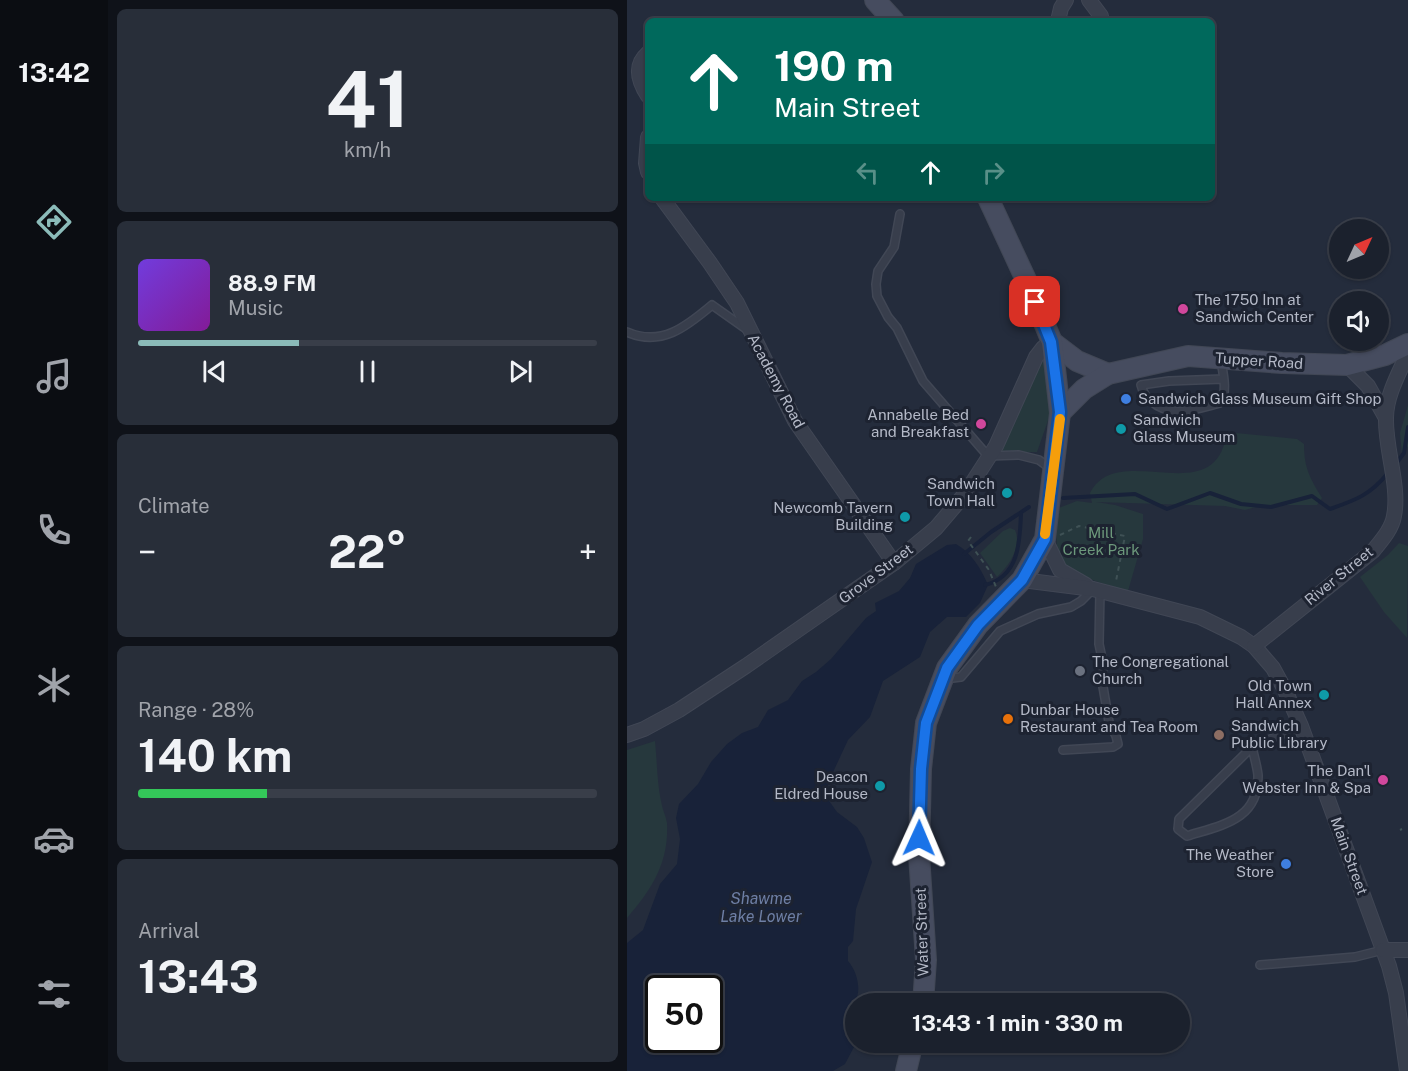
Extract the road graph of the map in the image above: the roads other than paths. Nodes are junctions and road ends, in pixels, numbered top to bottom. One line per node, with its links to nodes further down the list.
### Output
1 (875, 0): 4 (main road)
2 (1066, 0): 5 (street)
3 (1089, 0): 6 (street)
4 (891, 18)
5 (1059, 18)
6 (1101, 18)
7 (645, 55): 8 (street)
8 (645, 90)
9 (664, 201): 13 (street, Academy Road)
10 (989, 201): 14 (main road)
11 (900, 214): 24 (lane)
12 (627, 332): 13 (lane)
13 (751, 332): 27 (street, Academy Road)
14 (1051, 342): 19 (main road); 22 (main road); 24 (street, Grove Street)
15 (1408, 344): 18 (main road, Tupper Road)
16 (1408, 353): 23 (street, River Street)
17 (1221, 359): 18 (main road, Tupper Road); 20 (main road, Tupper Road); 21 (lane)
18 (1347, 365): 23 (street, River Street)
19 (1108, 374): 20 (main road, Tupper Road); 22 (main road, Tupper Road)
20 (1137, 377): 21 (lane); 21 (lane)
21 (1223, 379)
22 (1060, 412): 25 (main road)
23 (1386, 418): 30 (street, River Street)
24 (988, 456): 25 (lane); 27 (street, Grove Street)
25 (1053, 470): 26 (main road)
26 (1045, 537): 28 (main road, Water Street); 29 (street, Main Street)
27 (894, 563): 33 (street, Grove Street)
28 (1022, 580): 29 (street, Main Street); 31 (main road, Water Street)
29 (1102, 591): 30 (street, Main Street); 31 (lane); 35 (lane)
30 (1254, 646): 32 (street, Main Street)
31 (942, 679): 40 (main road, Water Street)
32 (1301, 726): 34 (lane); 36 (street, Main Street)
33 (627, 735)
34 (1252, 747): 34 (lane)
35 (1063, 750)
36 (1383, 950): 37 (street); 38 (lane); 39 (street, Main Street)
37 (1408, 950)
38 (1260, 965)
39 (1401, 982): 43 (street, Main Street)
40 (924, 993)
41 (910, 1053): 42 (main road)
42 (906, 1071)
43 (1407, 1071)

